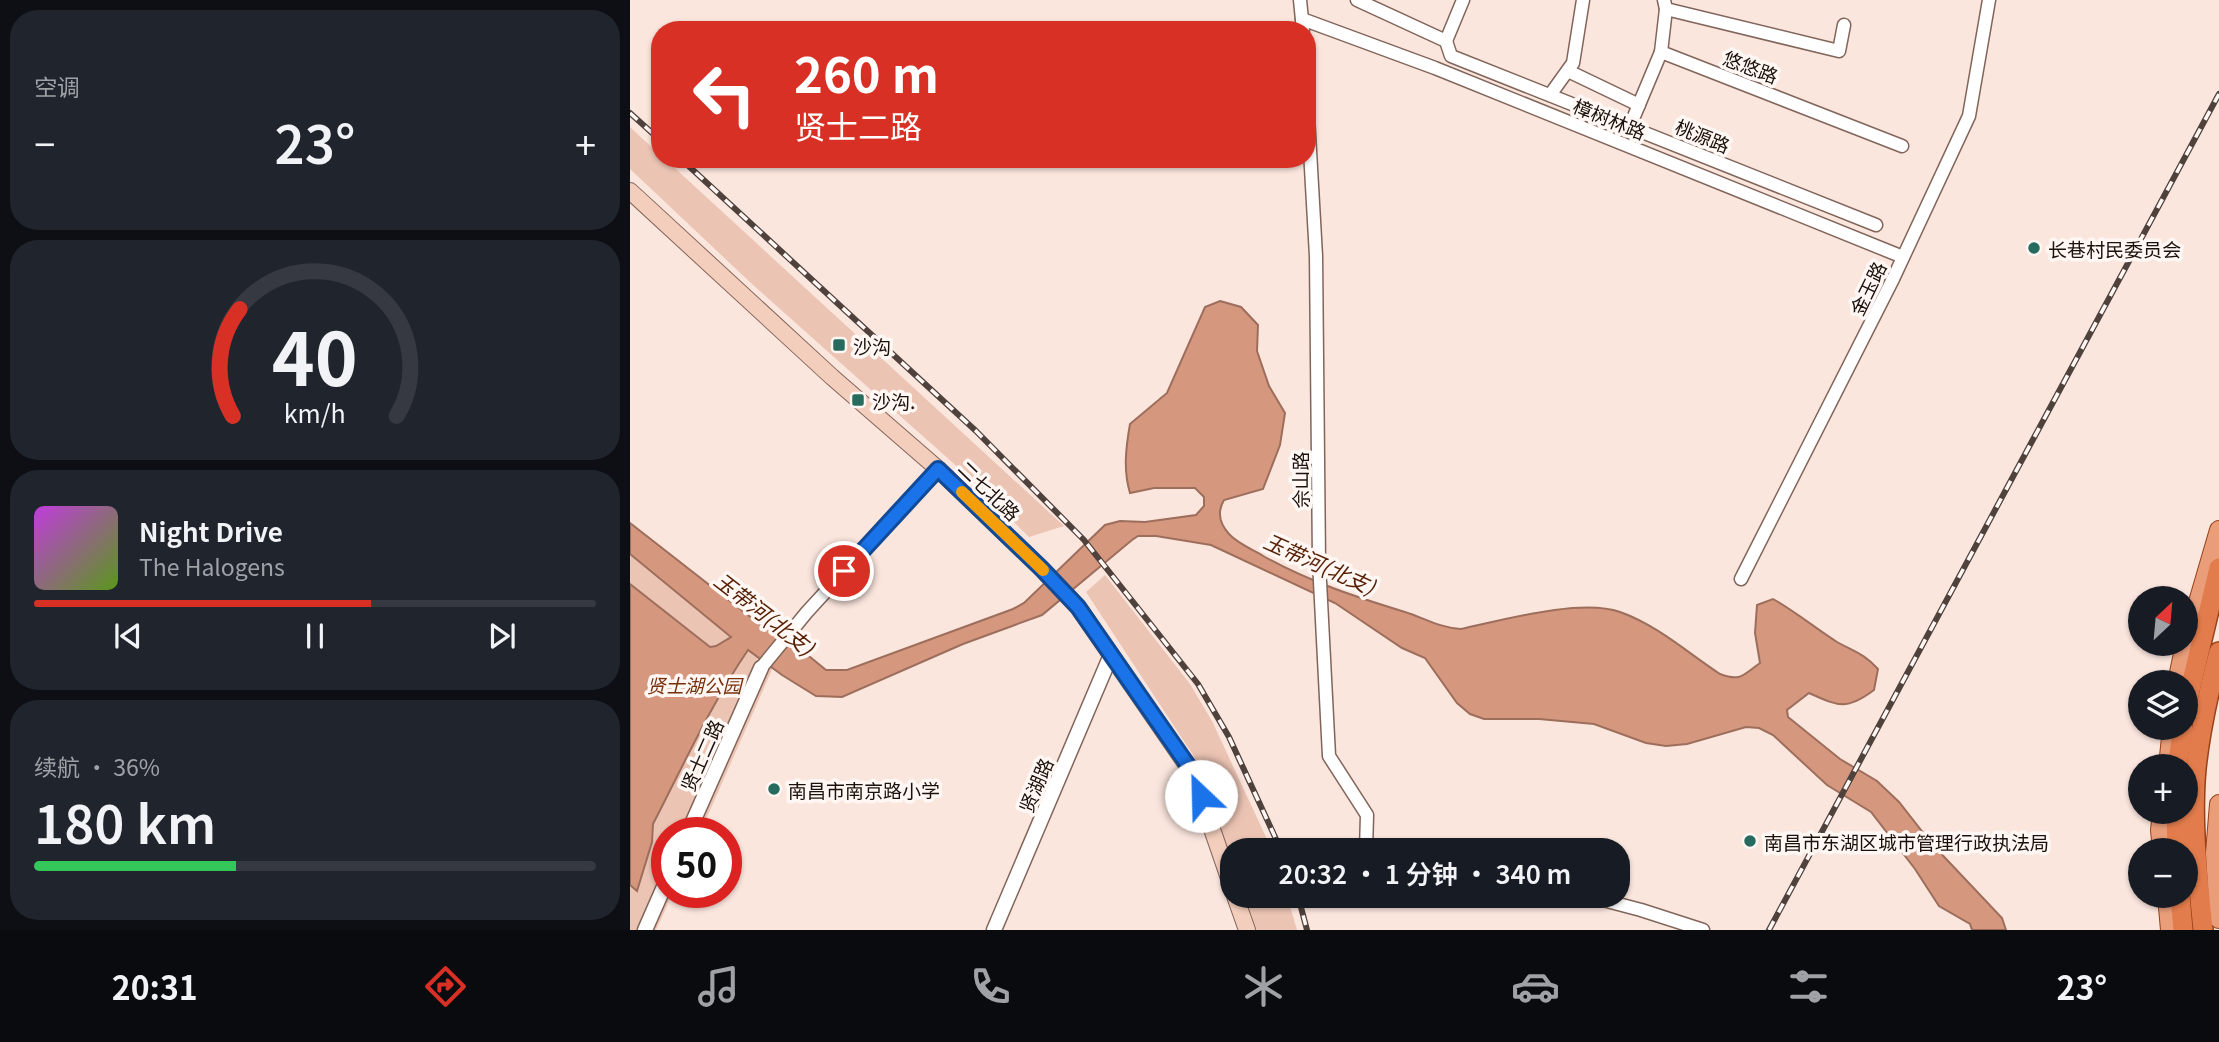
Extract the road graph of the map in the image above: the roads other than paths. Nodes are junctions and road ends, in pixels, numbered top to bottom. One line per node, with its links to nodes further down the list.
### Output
1 (1300, 0): 7 (street)
2 (1357, 0): 10 (street)
3 (1463, 0): 10 (street)
4 (1583, 0): 13 (street)
5 (1989, 0): 21 (street, 金玉路)
6 (1665, 4): 8 (street); 11 (street)
7 (1302, 21)
8 (1844, 25)
9 (1316, 29): 12 (street, 樟树林路)
10 (1446, 41): 12 (street); 14 (street, 桃源路)
11 (1661, 52): 15 (street); 17 (street, 悠悠路)
12 (1435, 68): 21 (street, 樟树林路)
13 (1568, 71): 14 (street); 15 (street)
14 (1550, 95): 16 (street, 桃源路)
15 (1639, 105): 16 (street)
16 (1630, 127): 20 (street, 桃源路)
17 (1902, 146)
18 (1311, 168): 33 (street, 佘山路)
19 (630, 191): 22 (main road, 二七北路)
20 (1876, 225)
21 (1903, 257): 25 (street, 金玉路)
22 (938, 469): 28 (main road, 二七北路); 29 (street, 贤士二路)
23 (2219, 530): 26 (main road)
24 (2219, 568): 30 (highway)
25 (1741, 579)
26 (2198, 602)
27 (2219, 652): 50 (highway)
28 (1113, 657): 34 (main road, 二七北路); 44 (street, 贤湖路); 45 (street, 贤湖路)
29 (761, 668): 32 (street, 贤士二路)
30 (2195, 670)
31 (2219, 804): 35 (main road)
32 (695, 817)
33 (1366, 838)
34 (1220, 851)
35 (2217, 869): 36 (main road)
36 (2218, 893): 42 (main road)
37 (1630, 907): 47 (street)
38 (655, 908): 43 (street)
39 (1239, 908): 46 (main road)
40 (2168, 908): 48 (main road)
41 (2181, 908): 49 (highway)
42 (2219, 919)
43 (645, 930)
44 (994, 930)
45 (1000, 930)
46 (1247, 930)
47 (1703, 930)
48 (2170, 930)
49 (2183, 930)
50 (2203, 930)

